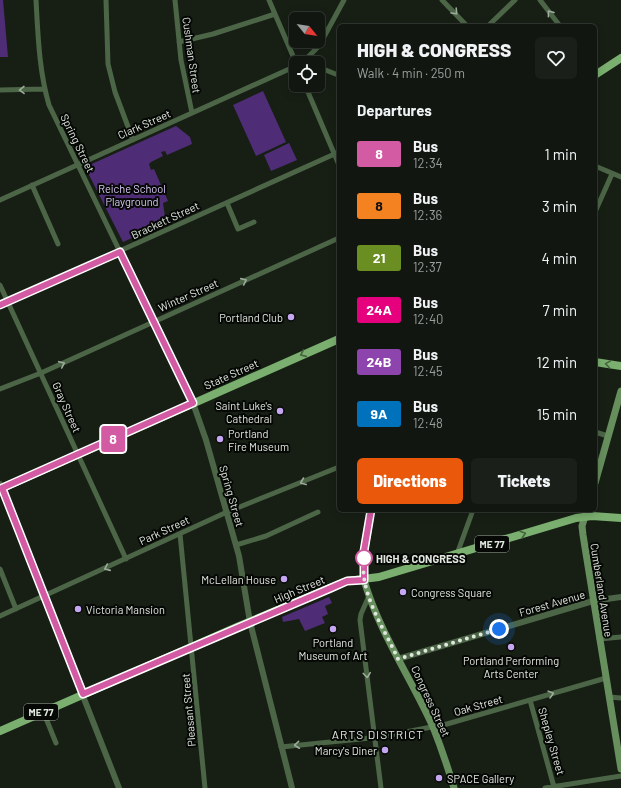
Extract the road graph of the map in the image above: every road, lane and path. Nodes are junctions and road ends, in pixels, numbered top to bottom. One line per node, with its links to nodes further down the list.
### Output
1 (36, 0): 21 (street, Spring Street)
2 (106, 0): 25 (street)
3 (175, 0): 13 (street, Cushman Street)
4 (269, 0): 9 (street)
5 (344, 0): 15 (street)
6 (442, 0): 10 (street, one-way to 10)
7 (515, 0): 11 (street)
8 (540, 0): 12 (street, one-way to 8)
9 (275, 14): 13 (street); 14 (street)
10 (465, 24)
11 (490, 24)
12 (558, 24)
13 (179, 42): 24 (street, Cushman Street)
14 (293, 56)
15 (310, 56)
16 (621, 58): 19 (main road)
17 (289, 69): 24 (street, Clark Street)
18 (325, 70): 20 (street)
19 (597, 73)
20 (337, 75)
21 (44, 89): 22 (street, one-way to 22); 27 (street, Spring Street)
22 (0, 90)
23 (309, 92): 26 (street)
24 (192, 113): 25 (street, Clark Street)
25 (133, 140): 27 (street, Clark Street)
26 (337, 153): 33 (street, Brackett Street)
27 (78, 165): 31 (street, Clark Street); 38 (street, Spring Street)
28 (597, 167): 29 (street)
29 (612, 174): 30 (street); 34 (street)
30 (621, 177)
31 (32, 185): 32 (street, Clark Street); 37 (street)
32 (0, 200)
33 (227, 203): 35 (street); 38 (street, Brackett Street)
34 (597, 208)
35 (254, 222)
36 (337, 239): 42 (street, Winter Street, one-way to 36)
37 (58, 244)
38 (120, 252): 40 (street, Brackett Street); 42 (street, Spring Street)
39 (0, 285): 40 (street, Gray Street)
40 (8, 302): 41 (street, Brackett Street); 46 (street, Gray Street)
41 (0, 305)
42 (154, 322): 46 (street, Winter Street, one-way to 42); 49 (street, Spring Street)
43 (337, 339): 49 (main road, State Street, one-way to 49)
44 (597, 362): 45 (main road, one-way to 44)
45 (621, 366)
46 (41, 374): 47 (street, Winter Street); 52 (street, Gray Street)
47 (0, 389)
48 (621, 391): 51 (main road)
49 (193, 403): 52 (main road, State Street); 56 (street, Spring Street)
50 (597, 433): 51 (street)
51 (608, 436): 54 (main road)
52 (77, 455): 55 (main road, State Street); 65 (street, Gray Street)
53 (337, 468): 56 (street, Park Street, one-way to 56)
54 (597, 476)
55 (1, 487): 68 (street)
56 (227, 512): 62 (street, Park Street); 63 (street, Spring Street)
57 (318, 512): 63 (street)
58 (371, 512): 67 (main road, Congress Street)
59 (472, 512): 64 (street)
60 (586, 513): 61 (main road, High Street / ME 77); 64 (main road, High Street / ME 77, one-way to 60); 71 (main road, Cumberland Avenue)
61 (621, 518)
62 (180, 534): 65 (street, Park Street); 77 (street, Pleasant Street)
63 (236, 545): 74 (street, Spring Street)
64 (457, 554): 67 (main road, High Street / ME 77)
65 (126, 559): 68 (street, Park Street, one-way to 68)
66 (0, 569): 72 (street)
67 (364, 580): 69 (main road, Congress Street); 74 (main road, High Street / ME 77)
68 (45, 596): 72 (street, Park Street); 80 (street)
69 (369, 596): 78 (main road, Congress Street); 87 (street, one-way to 87)
70 (621, 598): 71 (street, Forest Avenue)
71 (593, 601): 76 (main road, Cumberland Avenue); 78 (street, Forest Avenue)
72 (16, 609): 73 (street, Park Street)
73 (0, 616)
74 (250, 622): 77 (main road, High Street / ME 77); 89 (street, Spring Street)
75 (621, 637): 76 (street)
76 (599, 639): 79 (main road, Cumberland Avenue)
77 (192, 647): 80 (main road, High Street / ME 77); 95 (street, Pleasant Street)
78 (398, 659): 85 (main road, Congress Street)
79 (606, 678): 81 (main road, Cumberland Avenue); 83 (street, Oak Street, one-way to 79)
80 (83, 694): 84 (main road, High Street / ME 77); 94 (street)
81 (609, 697): 82 (street); 90 (main road, Cumberland Avenue)
82 (621, 698)
83 (530, 700): 85 (street, Oak Street); 93 (street, Shepley Street)
84 (43, 711): 86 (main road, High Street / ME 77); 88 (street)
85 (432, 726): 87 (street, Oak Street); 98 (main road, Congress Street)
86 (0, 731)
87 (375, 737): 89 (street, Oak Street, one-way to 89); 97 (street)
88 (56, 743)
89 (281, 747): 96 (street, Spring Street)
90 (620, 754): 91 (main road, Cumberland Avenue)
91 (621, 769)
92 (621, 776): 93 (street)
93 (554, 787): 99 (street)
94 (119, 788)
95 (205, 788)
96 (292, 788)
97 (381, 788)
98 (454, 788)
99 (545, 788)

